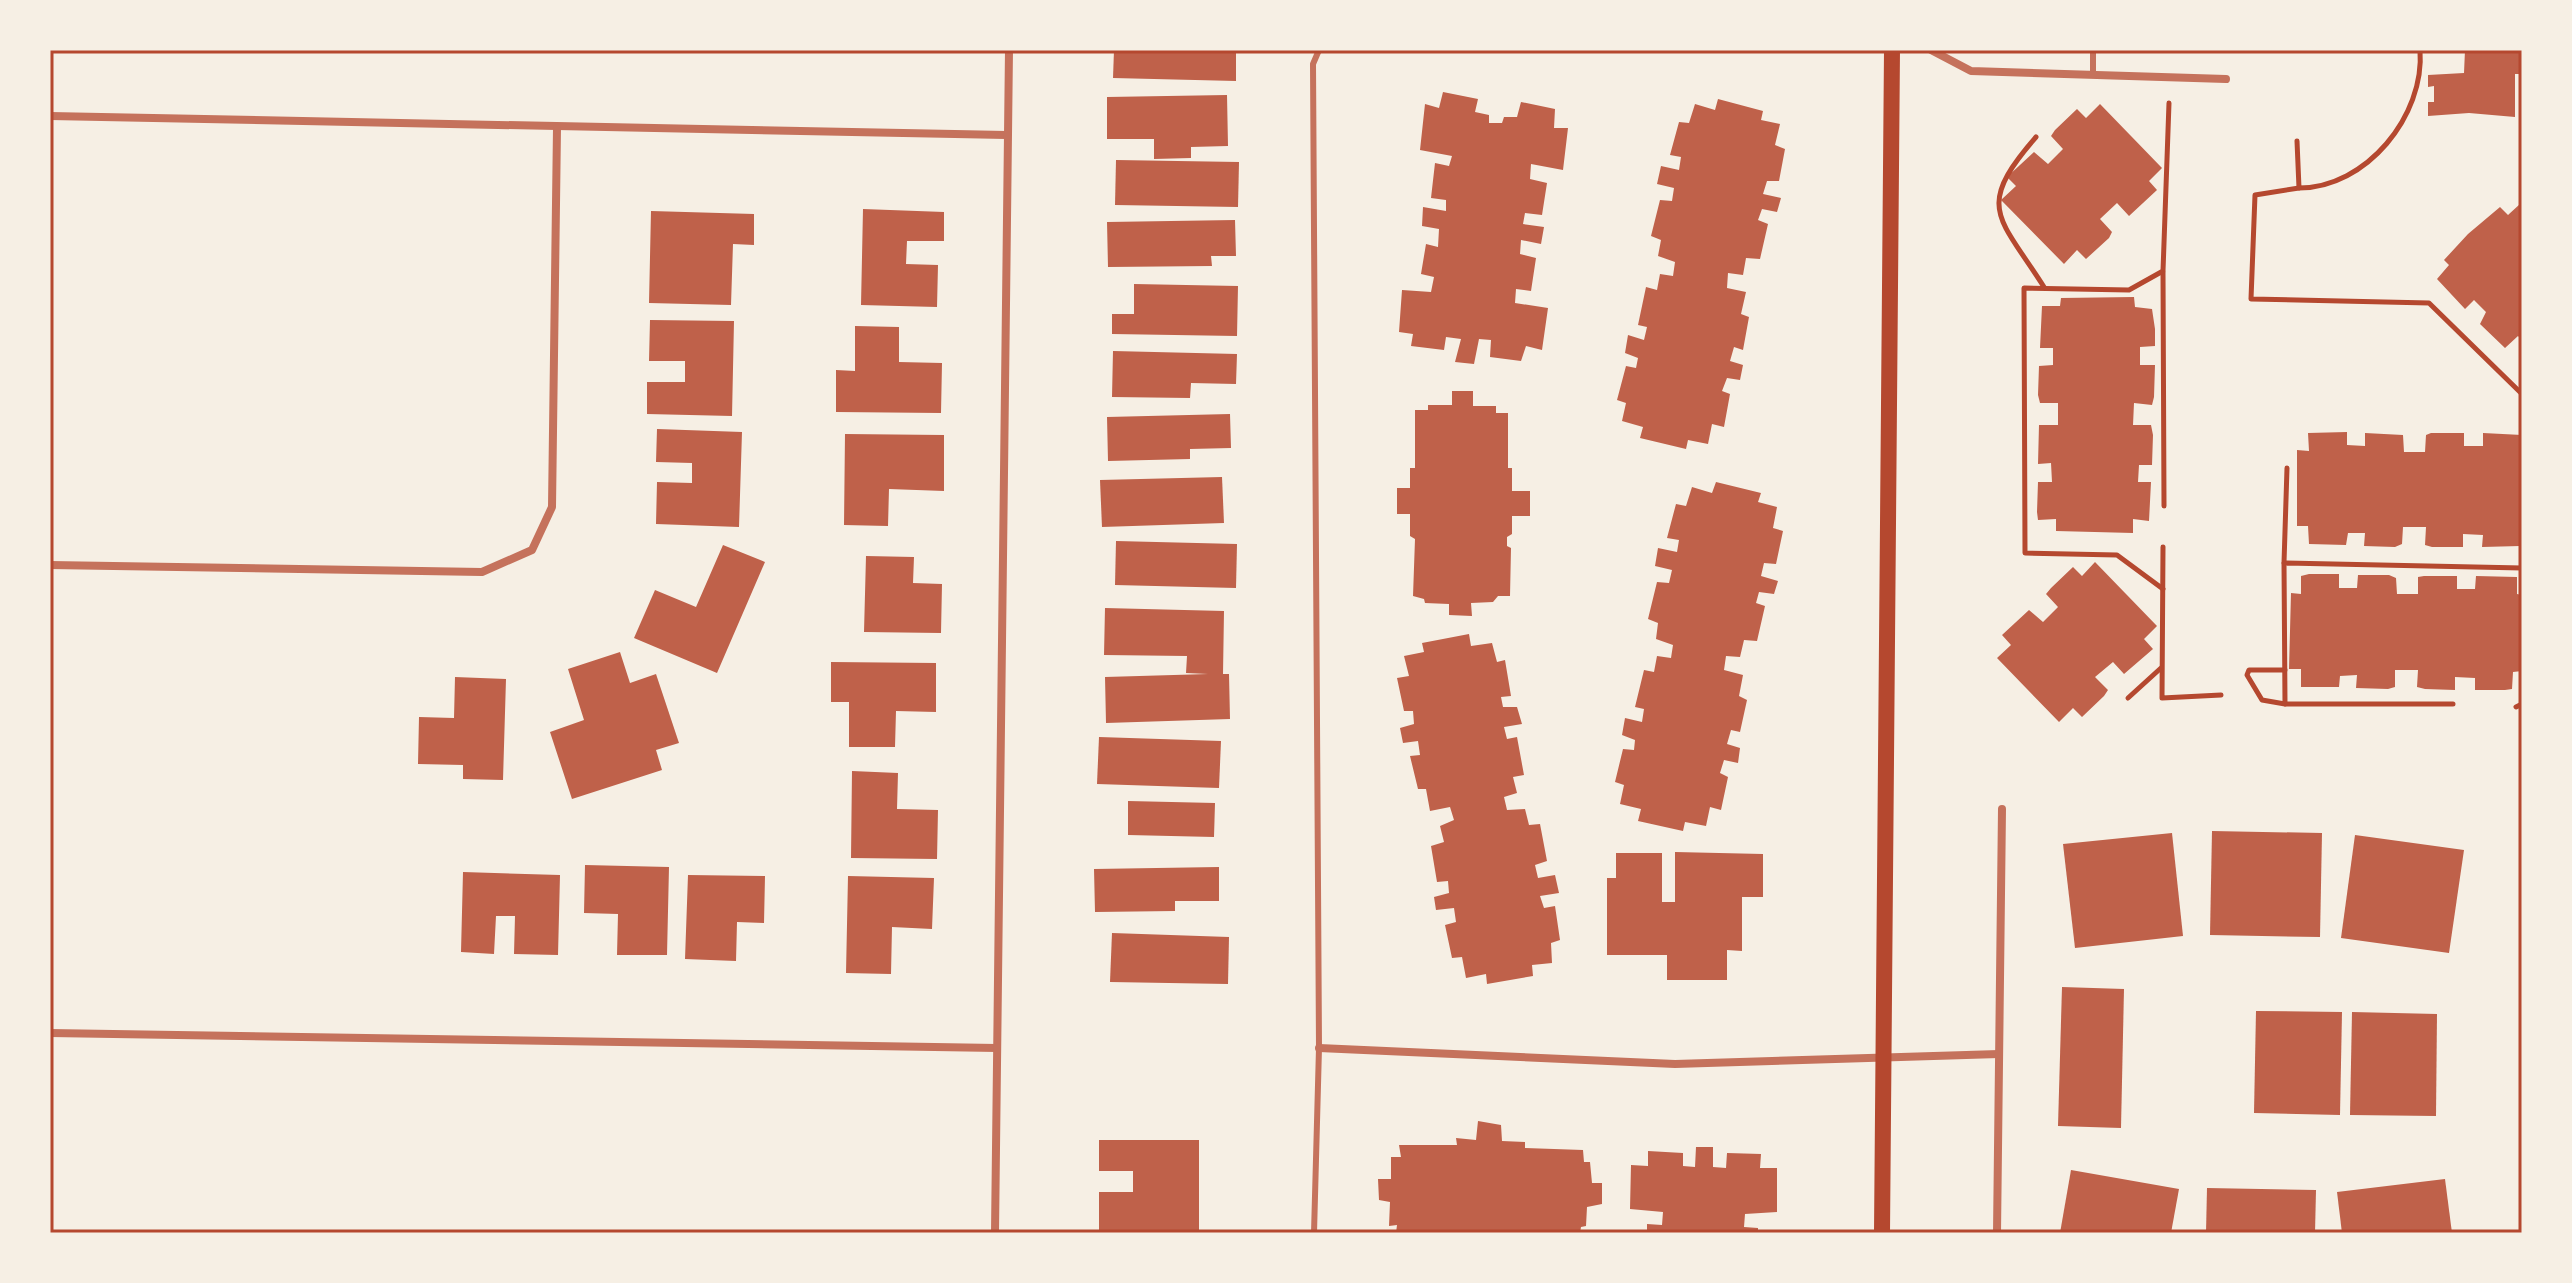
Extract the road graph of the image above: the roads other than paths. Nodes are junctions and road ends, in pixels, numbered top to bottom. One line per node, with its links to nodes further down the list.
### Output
1 (1009, 50): 10 (street)
2 (1319, 50): 15 (lane)
3 (1892, 50): 17 (main road)
4 (1931, 50): 6 (street)
5 (2093, 50): 6 (lane)
6 (2093, 75): 7 (street)
7 (2226, 79)
8 (50, 116): 9 (street)
9 (557, 128): 10 (street); 11 (street)
10 (1006, 135): 14 (street)
11 (50, 565)
12 (2002, 809): 16 (street)
13 (50, 1033): 14 (street)
14 (997, 1048): 18 (street)
15 (1319, 1048): 17 (street); 19 (lane)
16 (1999, 1054): 17 (street); 21 (street)
17 (1883, 1056): 20 (main road)
18 (995, 1233)
19 (1314, 1233)
20 (1882, 1233)
21 (1997, 1233)

